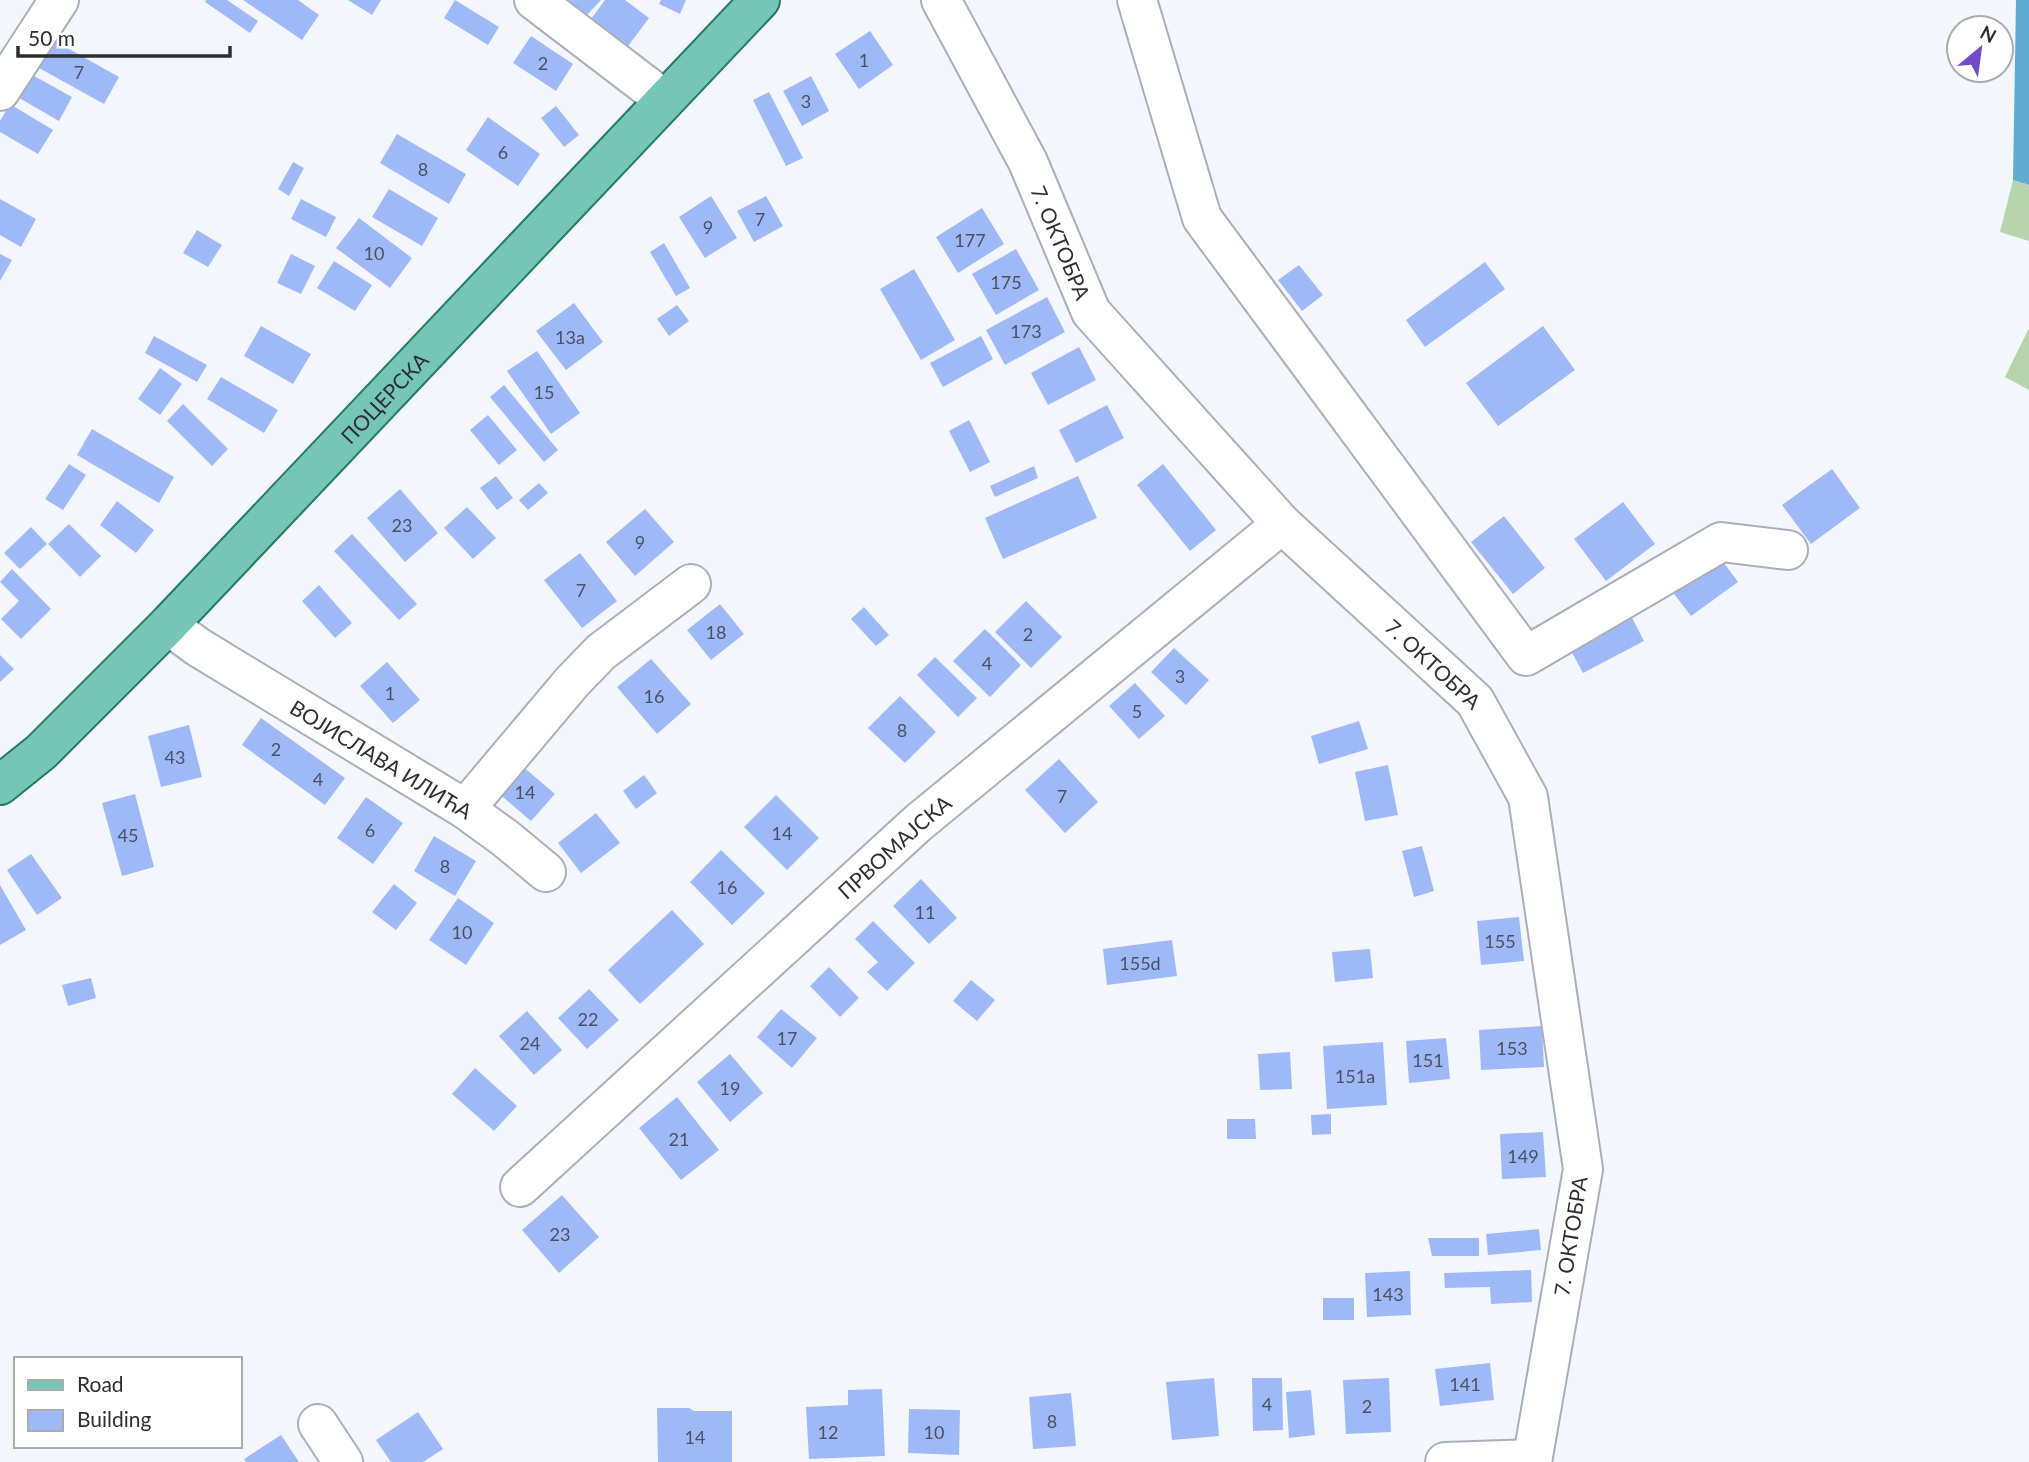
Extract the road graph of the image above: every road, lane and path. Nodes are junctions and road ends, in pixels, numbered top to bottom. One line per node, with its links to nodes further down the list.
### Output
1 (58, 0): 6 (street)
2 (534, 0): 7 (street)
3 (760, 0): 7 (main road, ПОЦЕРСКА)
4 (941, 0): 8 (street, 7. ОКТОБРА)
5 (1137, 0): 9 (street)
6 (0, 91)
7 (665, 100): 11 (main road, ПОЦЕРСКА)
8 (1282, 524): 15 (street, ПРВОМАЈСКА); 17 (street, 7. ОКТОБРА)
9 (1788, 550)
10 (691, 584): 13 (street, ВОЈИСЛАВА ИЛИЋА)
11 (168, 625): 12 (main road, ПОЦЕРСКА); 13 (street, ВОЈИСЛАВА ИЛИЋА)
12 (0, 785)
13 (465, 809): 14 (street)
14 (546, 872)
15 (520, 1187)
16 (318, 1424): 18 (street)
17 (1532, 1461): 19 (street)
18 (343, 1462)
19 (1445, 1462)

